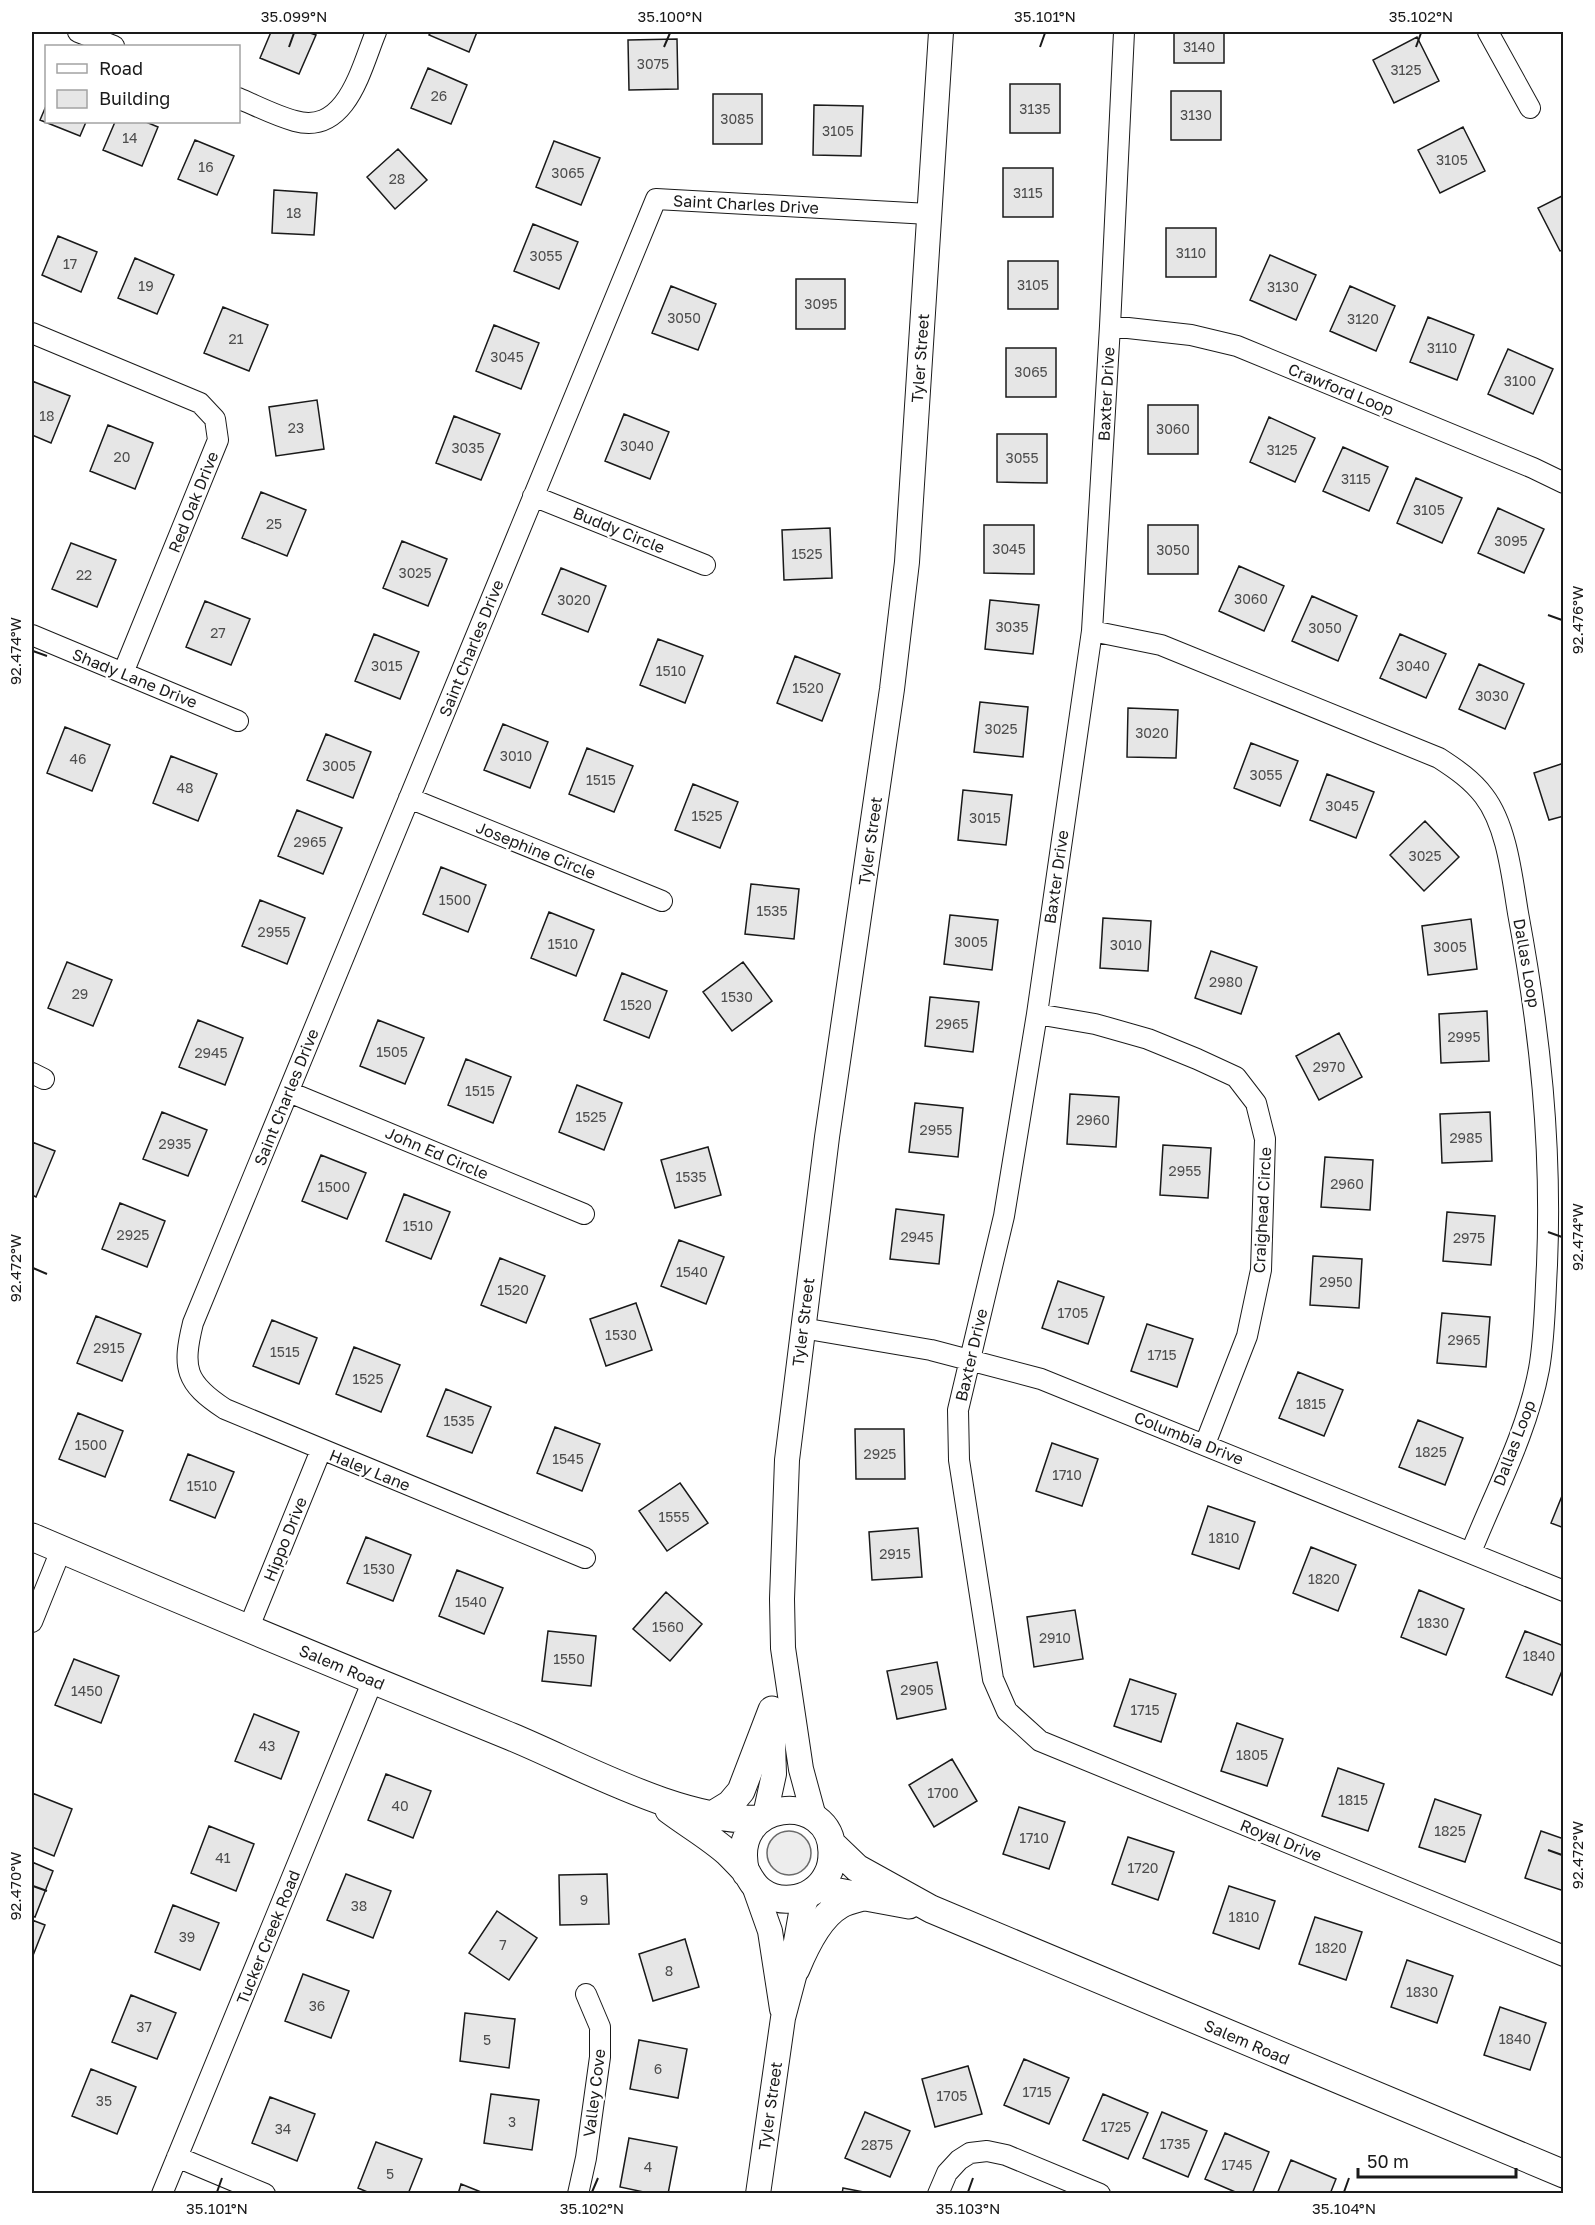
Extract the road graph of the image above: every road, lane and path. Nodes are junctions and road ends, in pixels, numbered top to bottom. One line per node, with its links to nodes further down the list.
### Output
1 (78, 32): 6 (street)
2 (376, 32): 7 (street)
3 (941, 32): 9 (street, Tyler Street)
4 (1124, 32): 10 (street, Baxter Drive)
5 (1488, 32): 8 (street)
6 (111, 45)
7 (240, 99)
8 (1530, 108)
9 (929, 213): 13 (street, Saint Charles Drive); 24 (street, Tyler Street)
10 (1110, 326): 12 (street, Crawford Loop); 15 (street, Baxter Drive)
11 (32, 333): 17 (street, Red Oak Drive)
12 (1563, 483)
13 (533, 496): 14 (street, Buddy Circle); 19 (street, Saint Charles Drive)
14 (705, 565)
15 (1092, 631): 21 (street, Baxter Drive); 31 (street, Dallas Loop)
16 (32, 635): 17 (street, Shady Lane Drive)
17 (123, 673): 18 (street, Shady Lane Drive)
18 (238, 721)
19 (409, 798): 20 (street, Josephine Circle); 22 (street, Saint Charles Drive)
20 (662, 902)
21 (1037, 1014): 26 (street, Baxter Drive); 27 (street, Craighead Circle)
22 (289, 1092): 23 (street, John Ed Circle); 25 (street, Saint Charles Drive)
23 (584, 1214)
24 (802, 1328): 26 (street, Columbia Drive); 36 (street, Tyler Street)
25 (186, 1351): 28 (street, Haley Lane)
26 (970, 1360): 27 (street, Columbia Drive); 39 (street, Baxter Drive)
27 (1205, 1444): 31 (street, Columbia Drive)
28 (321, 1450): 32 (street, Haley Lane); 35 (street, Hippo Drive)
29 (32, 1537): 30 (main road, Salem Road)
30 (61, 1550): 34 (street); 35 (main road, Salem Road)
31 (1471, 1552): 33 (street, Columbia Drive)
32 (585, 1558)
33 (1563, 1591)
34 (32, 1622)
35 (249, 1628): 37 (main road, Salem Road)
36 (783, 1648): 38 (street, Tyler Street); 43 (street, Tyler Street)
37 (373, 1680): 40 (main road, Salem Road); 53 (street, Tucker Creek Road)
38 (772, 1710): 41 (main road); 42 (street, Tyler Street)
39 (1007, 1711): 49 (street, Royal Drive)
40 (652, 1798): 41 (main road, Salem Road); 45 (main road, Salem Road)
41 (712, 1815): 42 (main road, Salem Road)
42 (763, 1817): 43 (main road); 45 (main road)
43 (814, 1817): 44 (main road)
44 (832, 1844): 46 (main road); 48 (main road, Salem Road)
45 (749, 1878): 46 (main road); 52 (street, Tyler Street)
46 (813, 1891): 47 (main road, Salem Road); 50 (street, Tyler Street)
47 (863, 1897): 48 (main road, Salem Road); 50 (main road)
48 (931, 1909): 54 (main road, Salem Road)
49 (1563, 1956)
50 (796, 1969): 52 (street, Tyler Street)
51 (586, 1994): 57 (street, Valley Cove)
52 (783, 2018): 58 (street, Tyler Street)
53 (177, 2157): 55 (street, Tucker Creek Road); 56 (street)
54 (1563, 2174)
55 (162, 2193)
56 (265, 2193)
57 (578, 2193)
58 (758, 2193)
59 (938, 2193): 60 (street)
60 (1100, 2193)

